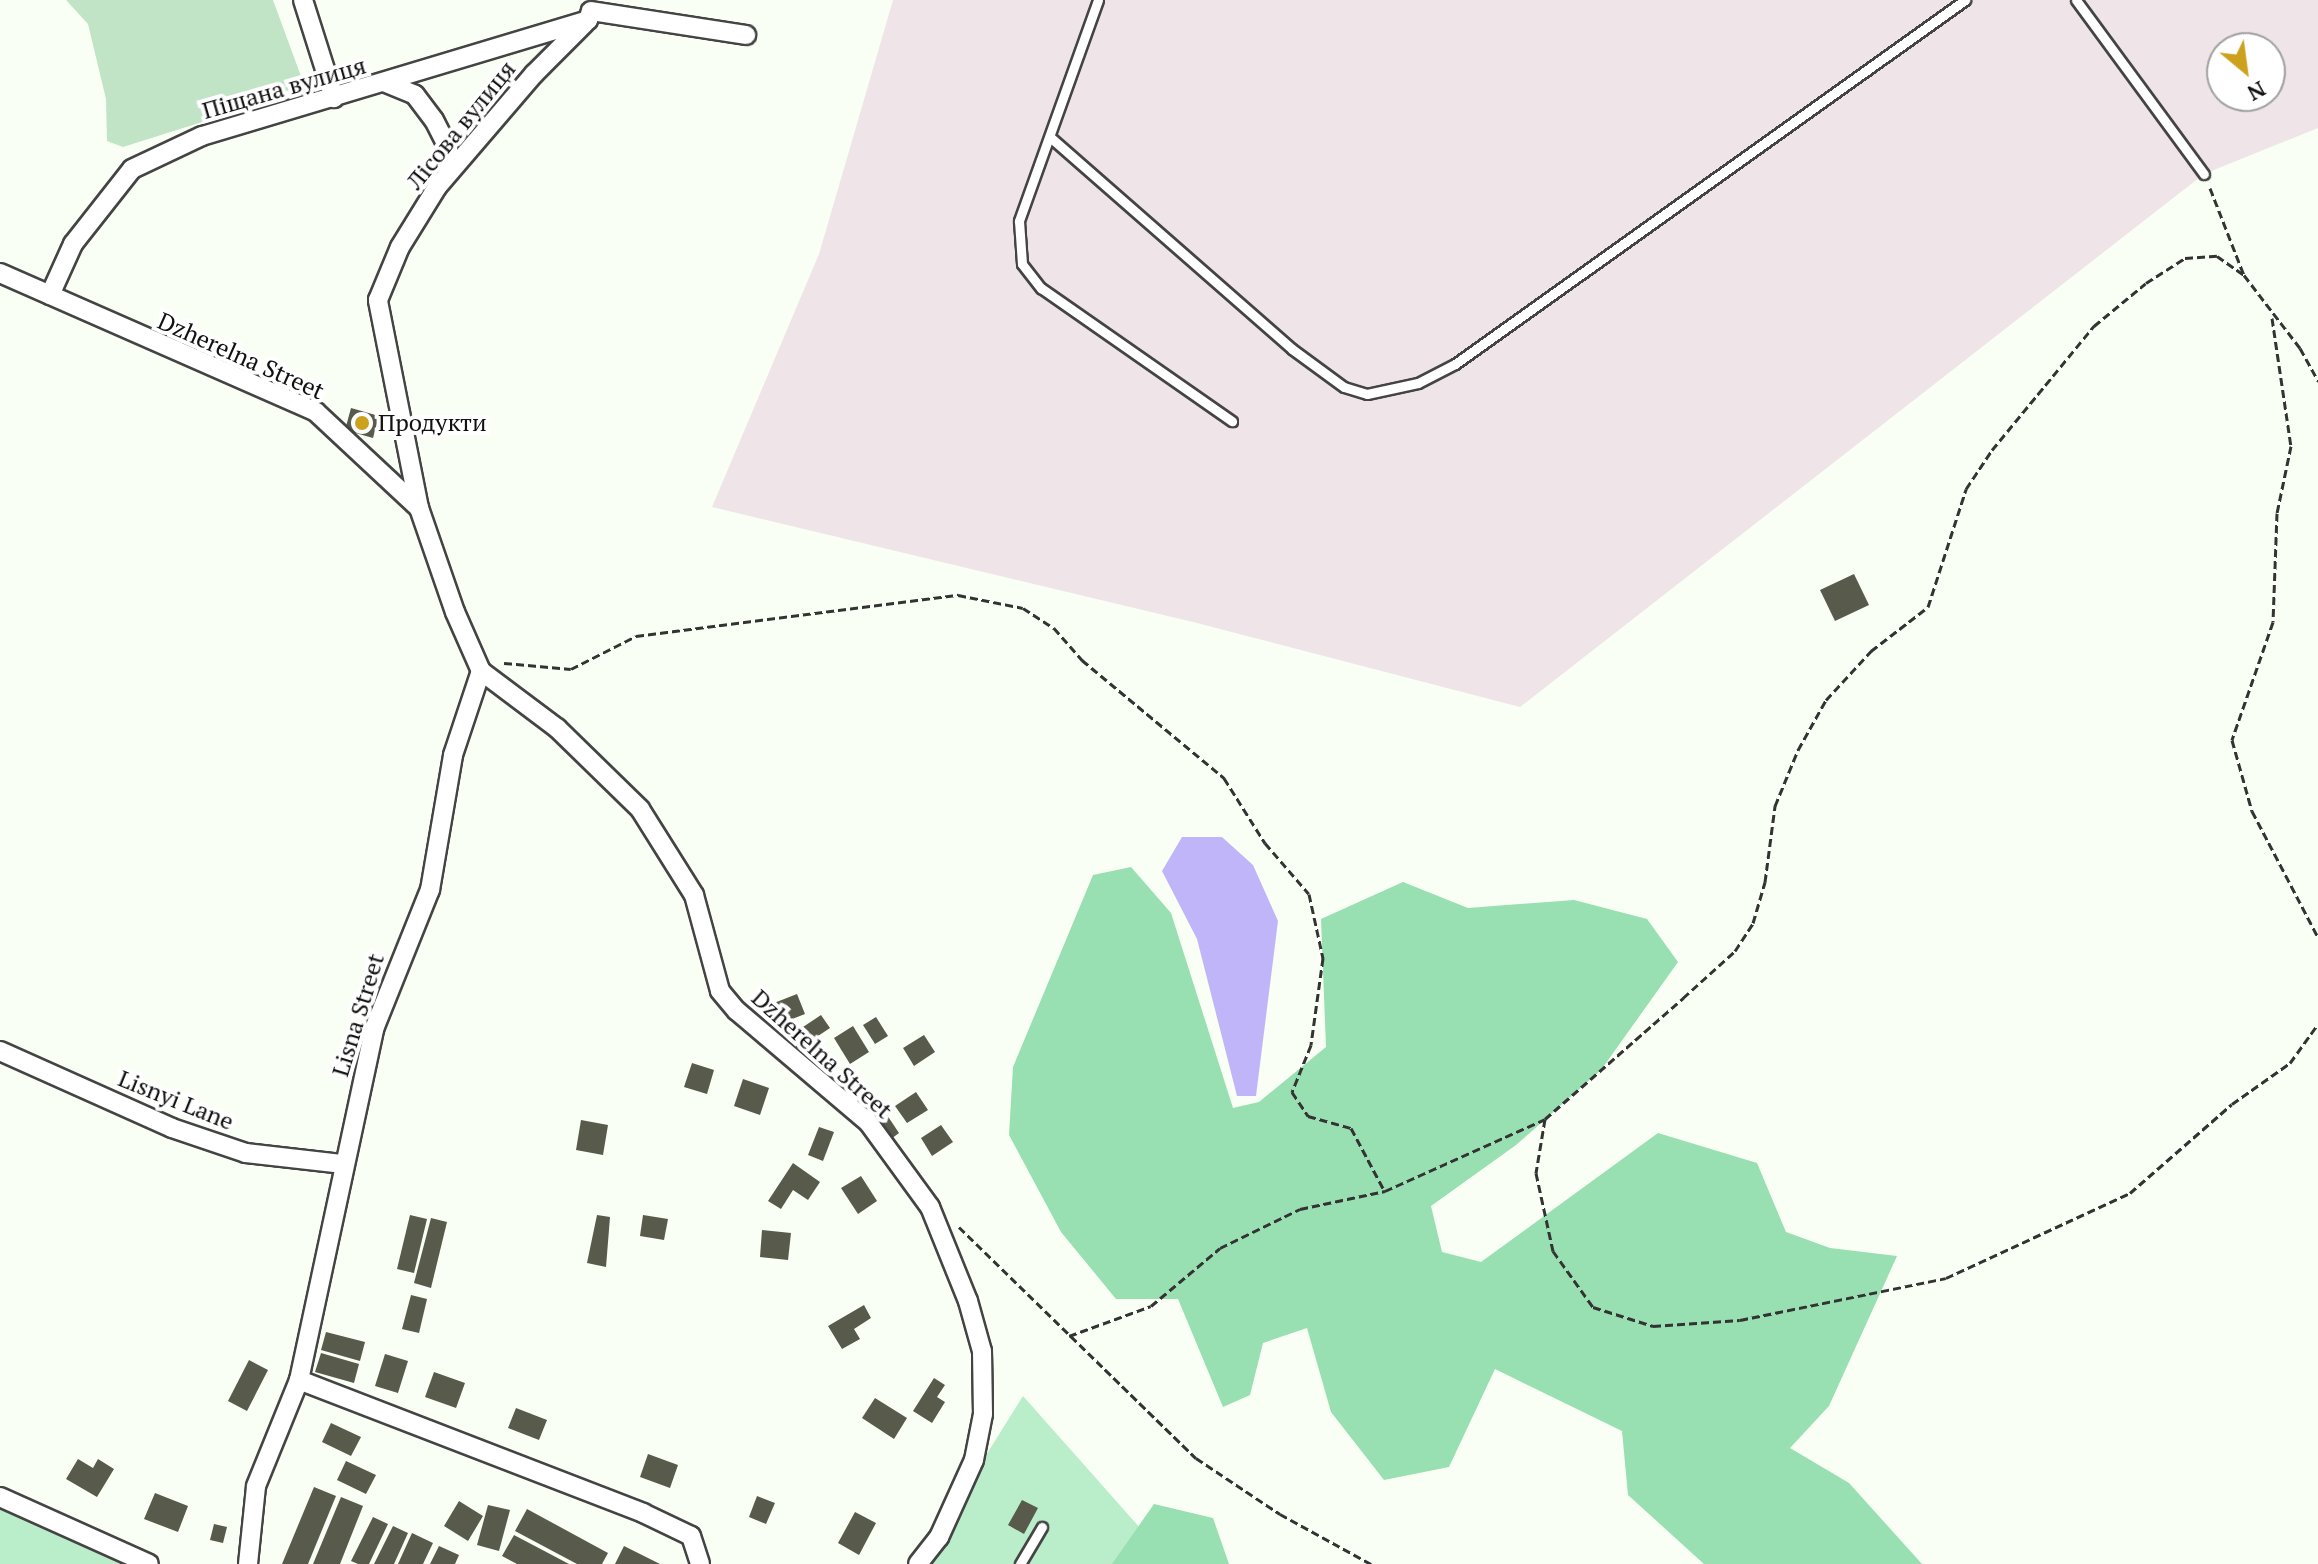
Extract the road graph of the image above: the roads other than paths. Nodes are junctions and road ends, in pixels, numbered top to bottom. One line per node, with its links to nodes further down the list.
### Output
1 (303, 0): 8 (street)
2 (1098, 0): 9 (lane)
3 (1965, 0): 9 (lane)
4 (2076, 0): 11 (lane)
5 (589, 10): 6 (street); 7 (street, Піщана вулиця); 10 (street, Лісова вулиця)
6 (746, 35)
7 (386, 83): 8 (street, Піщана вулиця); 10 (street)
8 (334, 98): 13 (street, Піщана вулиця)
9 (1050, 137): 14 (lane)
10 (449, 172): 15 (street, Лісова вулиця)
11 (2204, 174)
12 (0, 273): 13 (street, Dzherelna Street)
13 (50, 295): 15 (street, Dzherelna Street)
14 (1232, 421)
15 (419, 508): 16 (street, Dzherelna Street)
16 (481, 671): 18 (street, Lisna Street); 25 (street, Dzherelna Street)
17 (0, 1051): 18 (street, Lisnyi Lane)
18 (343, 1164): 19 (street, Lisna Street)
19 (299, 1380): 23 (street, Lisna Street); 24 (street)
20 (0, 1497): 22 (street)
21 (1042, 1527): 26 (lane)
22 (149, 1564)
23 (248, 1564)
24 (700, 1564)
25 (918, 1564)
26 (1020, 1564)

